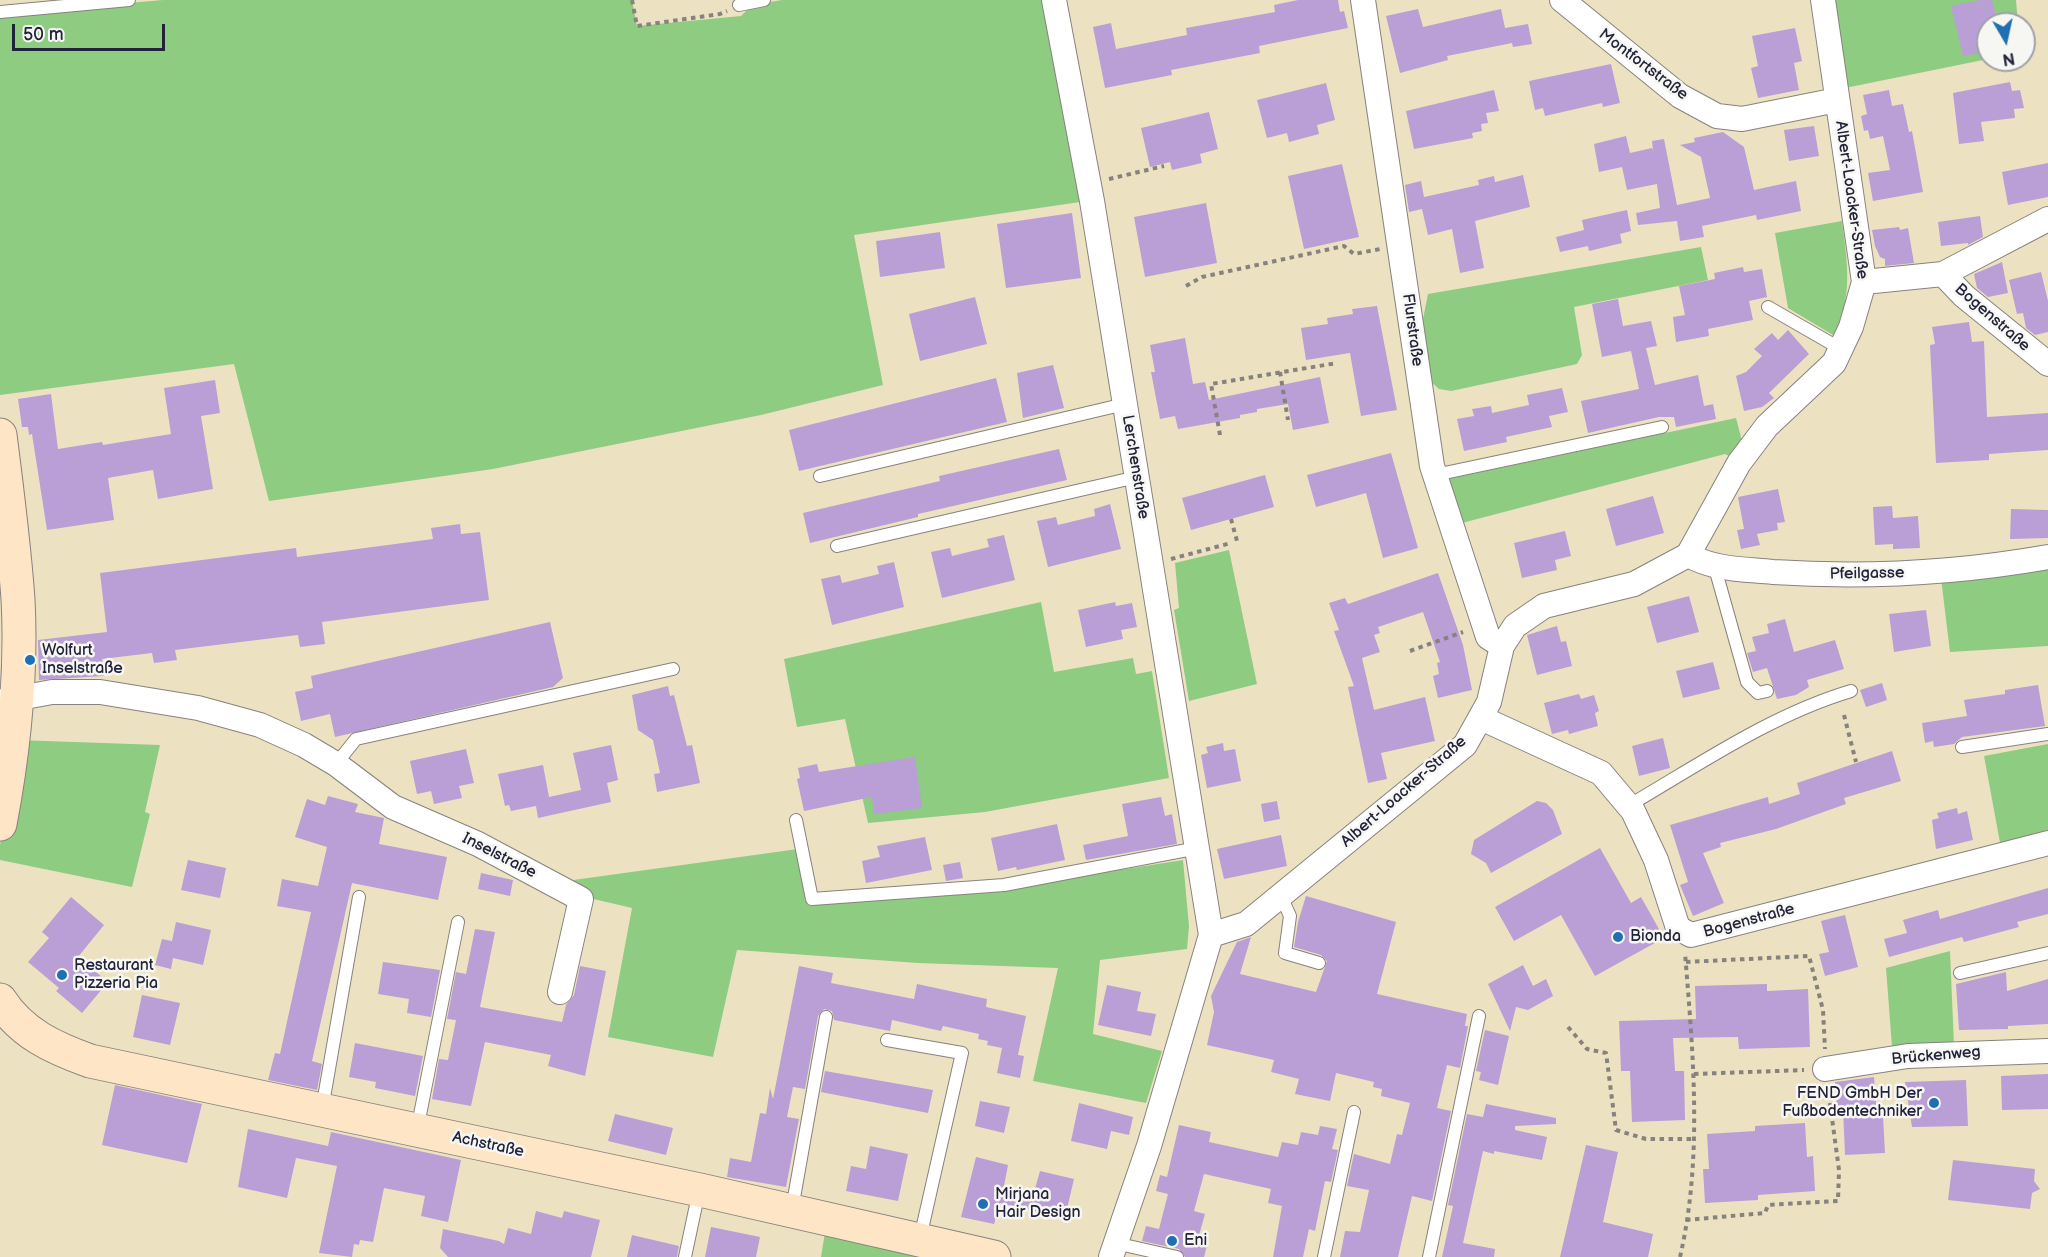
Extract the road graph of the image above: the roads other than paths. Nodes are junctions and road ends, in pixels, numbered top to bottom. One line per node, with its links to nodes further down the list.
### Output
1 (129, 0): 8 (lane)
2 (764, 0): 7 (lane)
3 (1054, 0): 16 (street, Lerchenstraße)
4 (1363, 0): 19 (street, Flurstraße)
5 (1562, 0): 9 (street, Montfortstraße)
6 (1823, 0): 9 (street, Albert-Loacker-Straße)
7 (739, 5)
8 (0, 12)
9 (1837, 100): 12 (street, Albert-Loacker-Straße)
10 (2048, 219): 11 (street)
11 (1943, 274): 12 (street, Bogenstraße); 15 (street, Bogenstraße)
12 (1864, 282): 14 (street, Albert-Loacker-Straße)
13 (1768, 307): 14 (lane)
14 (1841, 349): 23 (street, Albert-Loacker-Straße)
15 (2048, 364)
16 (1125, 404): 20 (lane); 21 (street, Lerchenstraße)
17 (1662, 427): 19 (lane)
18 (0, 435): 30 (main road)
19 (1435, 475): 26 (street, Flurstraße)
20 (820, 476)
21 (1137, 477): 22 (lane); 39 (street, Lerchenstraße)
22 (837, 546)
23 (1688, 555): 25 (street, Pfeilgasse); 26 (street, Albert-Loacker-Straße)
24 (2048, 557): 25 (street, Pfeilgasse)
25 (1715, 568): 28 (lane)
26 (1502, 646): 31 (street, Albert-Loacker-Straße)
27 (673, 669): 34 (lane)
28 (1767, 691)
29 (1851, 691): 35 (lane)
30 (8, 700): 34 (street, Inselstraße); 37 (main road)
31 (1481, 718): 35 (street, Bogenstraße); 40 (street, Albert-Loacker-Straße)
32 (2048, 734): 33 (lane)
33 (1962, 747)
34 (336, 765): 47 (street, Inselstraße)
35 (1628, 806): 38 (street, Bogenstraße)
36 (796, 820): 39 (lane)
37 (0, 824)
38 (2048, 843)
39 (1198, 848): 43 (street, Lerchenstraße)
40 (1281, 896): 43 (street, Albert-Loacker-Straße); 45 (lane)
41 (359, 897): 54 (lane)
42 (458, 922): 56 (lane)
43 (1212, 935): 60 (street)
44 (2048, 953): 46 (lane)
45 (1319, 963)
46 (1960, 973)
47 (560, 992)
48 (0, 1000): 54 (main road, Achstraße)
49 (1479, 1016): 65 (lane)
50 (826, 1017): 58 (lane)
51 (887, 1040): 59 (lane)
52 (2048, 1051): 53 (street, Brückenweg)
53 (1826, 1069)
54 (322, 1110): 56 (main road, Achstraße)
55 (1354, 1112): 64 (lane)
56 (417, 1131): 57 (main road, Achstraße)
57 (699, 1190): 58 (main road, Achstraße); 61 (lane)
58 (792, 1210): 59 (main road, Achstraße)
59 (920, 1238): 62 (main road, Achstraße)
60 (1113, 1250): 63 (lane)
61 (685, 1257)
62 (994, 1257)
63 (1177, 1257)
64 (1324, 1257)
65 (1429, 1257)

